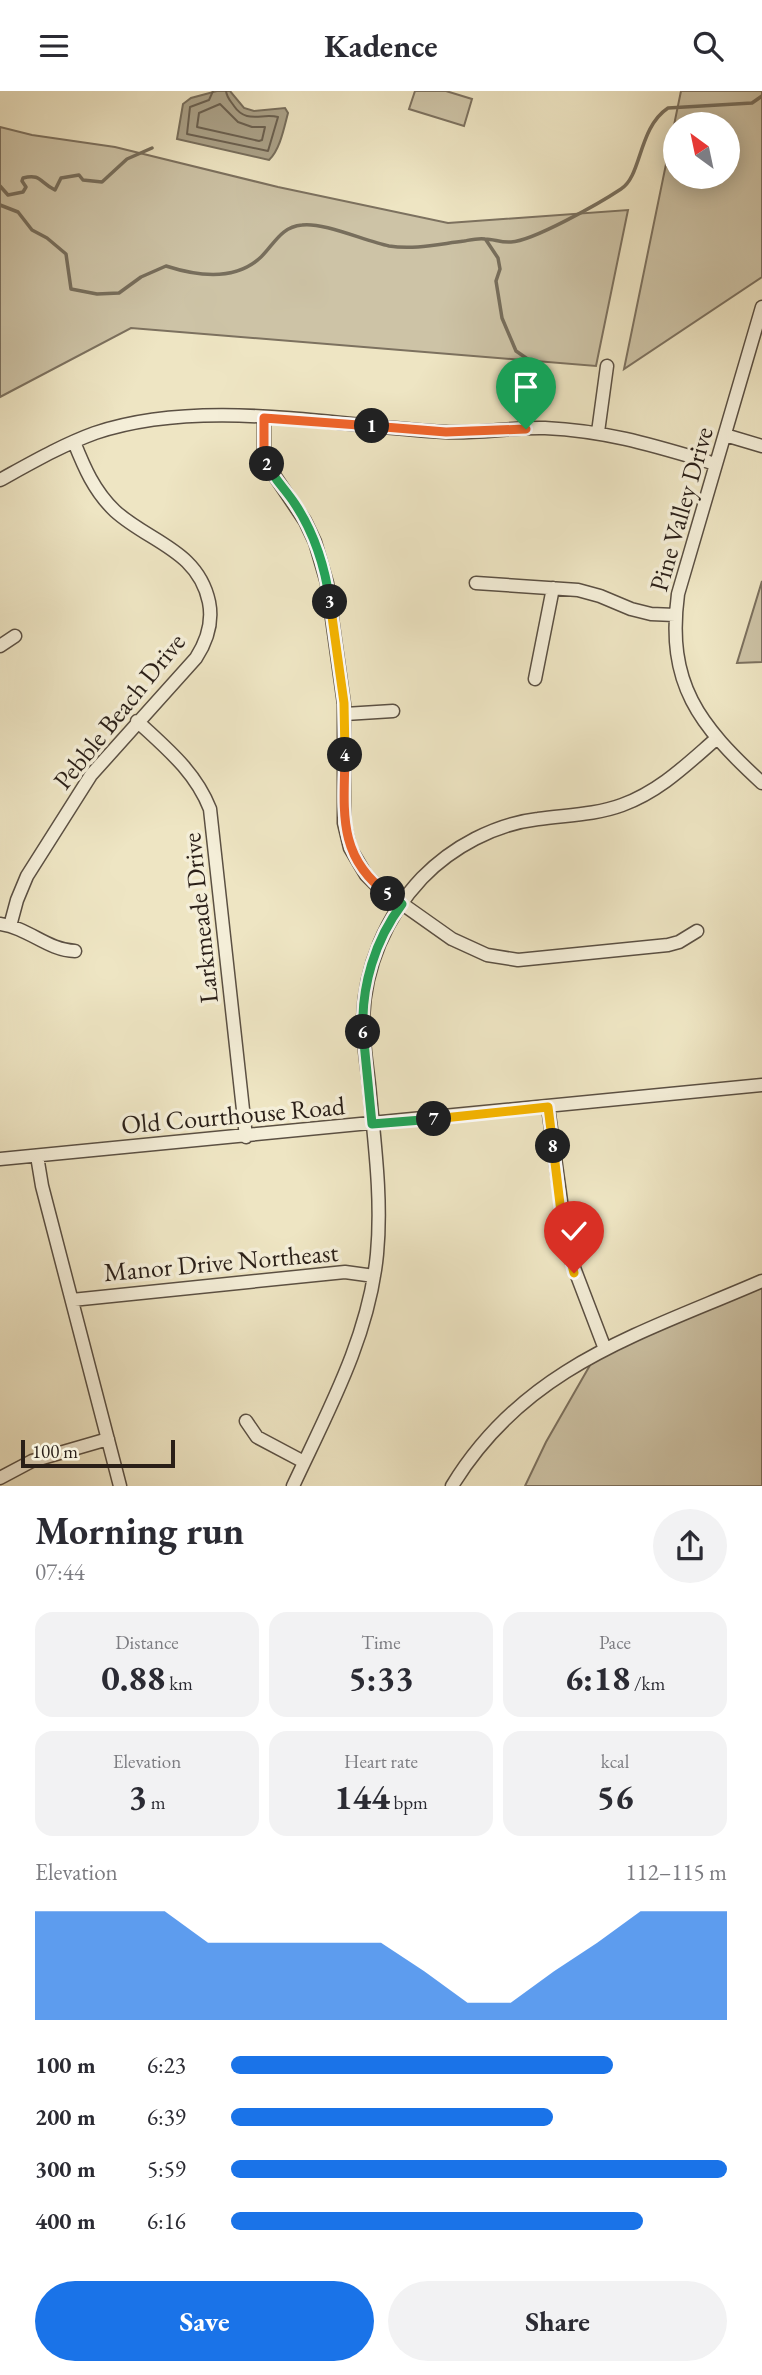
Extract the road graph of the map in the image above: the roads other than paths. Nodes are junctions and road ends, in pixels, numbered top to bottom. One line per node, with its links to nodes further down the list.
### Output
1 (762, 307): 5 (street, Pine Valley Drive)
2 (607, 366): 4 (street)
3 (264, 418): 4 (street); 6 (street); 17 (street)
4 (598, 432): 8 (street)
5 (725, 435): 7 (street); 8 (street, Pine Valley Drive)
6 (74, 442): 9 (street); 18 (street, Pebble Beach Drive)
7 (762, 446)
8 (716, 464): 12 (street, Pine Valley Drive)
9 (0, 480)
10 (476, 583): 11 (street)
11 (553, 588): 12 (street); 15 (street)
12 (676, 615): 19 (street, Pine Valley Drive)
13 (15, 636): 14 (street)
14 (0, 646)
15 (535, 679)
16 (393, 711): 17 (street)
17 (345, 714): 21 (street)
18 (137, 721): 22 (street, Pebble Beach Drive); 28 (street, Larkmeade Drive)
19 (716, 739): 20 (street, Pine Valley Drive); 21 (street)
20 (762, 783)
21 (402, 904): 23 (street); 27 (street)
22 (5, 925): 24 (street)
23 (697, 931)
24 (75, 951)
25 (762, 1086): 26 (street, Old Courthouse Road)
26 (548, 1107): 27 (street, Old Courthouse Road); 34 (street)
27 (372, 1124): 28 (street, Old Courthouse Road); 31 (street)
28 (246, 1137): 29 (street, Old Courthouse Road)
29 (37, 1156): 30 (street, Old Courthouse Road); 33 (street)
30 (0, 1159)
31 (374, 1276): 33 (street, Manor Drive Northeast); 37 (street)
32 (762, 1281): 34 (street)
33 (72, 1300): 36 (street)
34 (605, 1349): 41 (street)
35 (246, 1421): 37 (street)
36 (108, 1439): 38 (street); 39 (street)
37 (304, 1462): 40 (street)
38 (0, 1478)
39 (120, 1486)
40 (293, 1486)
41 (452, 1486)

